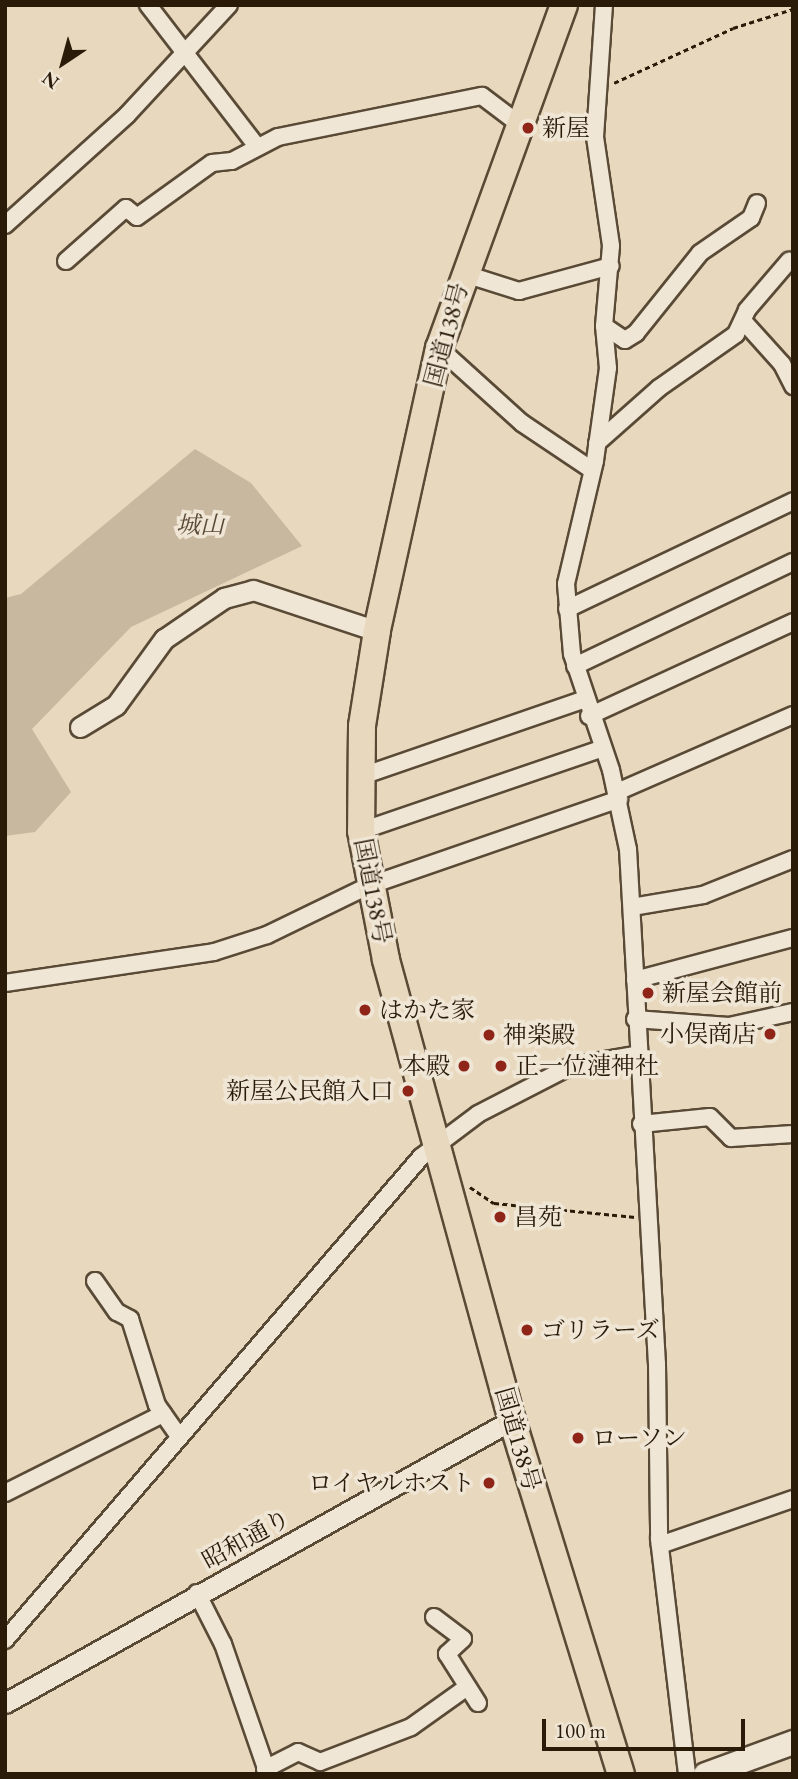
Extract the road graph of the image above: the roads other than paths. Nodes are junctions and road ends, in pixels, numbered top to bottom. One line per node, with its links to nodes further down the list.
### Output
1 (148, 5): 5 (street)
2 (229, 5): 5 (street)
3 (564, 5): 6 (highway, 国道138号)
4 (604, 5): 12 (street)
5 (185, 50): 7 (street); 9 (street)
6 (519, 124): 7 (street); 13 (highway, 国道138号)
7 (255, 144): 10 (street)
8 (757, 203): 15 (street)
9 (5, 225)
10 (66, 261)
11 (789, 261): 14 (street)
12 (611, 266): 13 (street); 15 (street)
13 (462, 273): 16 (highway, 国道138号)
14 (746, 324): 17 (street); 18 (street)
15 (604, 326): 18 (street)
16 (439, 348): 19 (street); 24 (highway, 国道138号)
17 (793, 386)
18 (597, 443): 19 (street)
19 (592, 470): 22 (street)
20 (793, 501): 22 (street)
21 (793, 562): 25 (street)
22 (568, 609): 25 (street)
23 (793, 622): 28 (street)
24 (377, 632): 29 (street); 31 (highway, 国道138号)
25 (575, 666): 26 (street)
26 (585, 699): 28 (street); 31 (street)
27 (793, 715): 32 (street)
28 (589, 716): 30 (street)
29 (80, 727)
30 (601, 749): 32 (street); 33 (street)
31 (362, 776): 33 (highway, 国道138号)
32 (618, 795): 35 (street); 36 (street)
33 (361, 831): 35 (highway, 国道138号)
34 (793, 859): 36 (street)
35 (368, 886): 39 (street); 45 (highway, 国道138号)
36 (632, 907): 38 (street)
37 (793, 938): 38 (street)
38 (635, 979): 41 (street)
39 (5, 983)
40 (793, 1012): 41 (street)
41 (635, 1019): 42 (street)
42 (635, 1055): 43 (street); 45 (street)
43 (640, 1124): 44 (street); 52 (street)
44 (793, 1134)
45 (438, 1144): 48 (highway, 国道138号); 49 (street)
46 (95, 1281): 47 (street)
47 (163, 1415): 49 (street); 50 (street)
48 (512, 1420): 53 (street, 昭和通り); 61 (highway, 国道138号)
49 (179, 1437): 55 (street)
50 (5, 1493)
51 (793, 1499): 52 (street)
52 (660, 1545): 62 (street)
53 (197, 1594): 57 (street, 昭和通り); 60 (street)
54 (434, 1617): 56 (street)
55 (5, 1640)
56 (467, 1687): 58 (street); 60 (street)
57 (5, 1703)
58 (478, 1703)
59 (793, 1742): 63 (main road)
60 (267, 1771)
61 (621, 1774)
62 (687, 1774)
63 (705, 1774)

